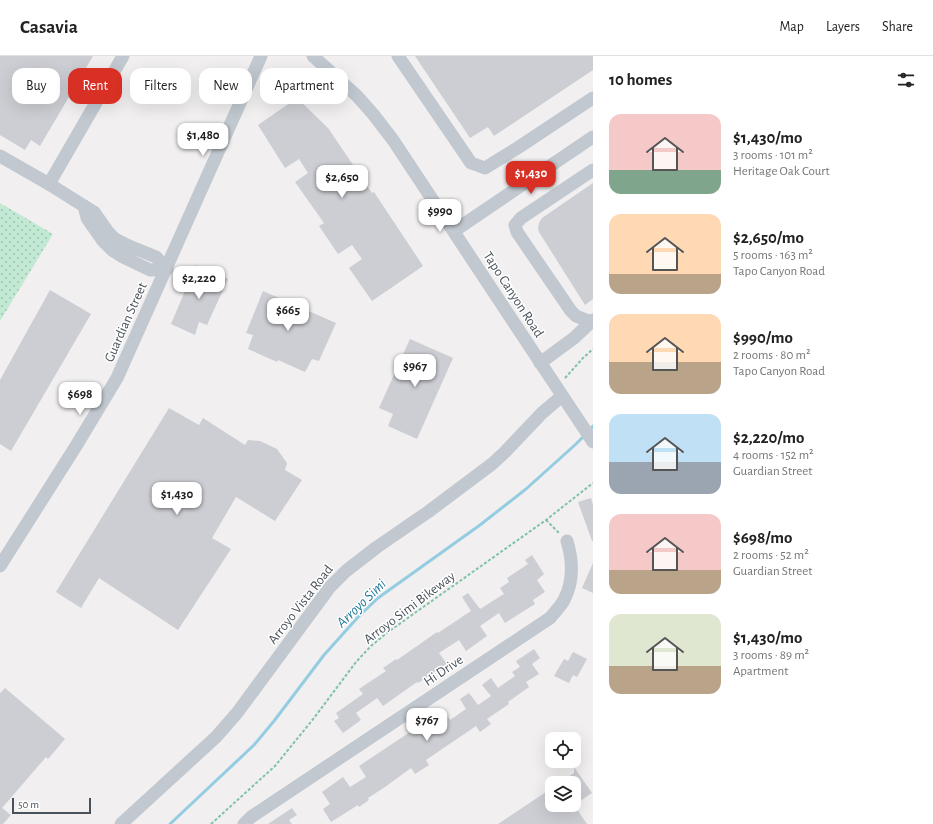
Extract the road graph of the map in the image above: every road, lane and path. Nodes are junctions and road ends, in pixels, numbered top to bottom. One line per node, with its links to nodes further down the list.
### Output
1 (123, 56): 9 (street)
2 (261, 56): 11 (street, Guardian Street)
3 (313, 56): 10 (street, Tapo Canyon Road)
4 (398, 56): 5 (street)
5 (593, 98)
6 (593, 138): 10 (street)
7 (0, 156): 9 (street)
8 (593, 170): 12 (street)
9 (48, 184): 11 (street)
10 (454, 231): 14 (street, Tapo Canyon Road)
11 (167, 269): 20 (street, Guardian Street)
12 (592, 321): 14 (street)
13 (593, 349): 15 (path)
14 (540, 363): 15 (street, Tapo Canyon Road)
15 (562, 396): 16 (street, Tapo Canyon Road); 21 (street, Arroyo Vista Road)
16 (593, 442)
17 (593, 483): 18 (path, Arroyo Simi Bikeway)
18 (546, 520): 19 (path); 22 (path, Arroyo Simi Bikeway)
19 (567, 541): 23 (street, Hi Drive)
20 (0, 566)
21 (121, 824)
22 (211, 824)
23 (244, 824)

